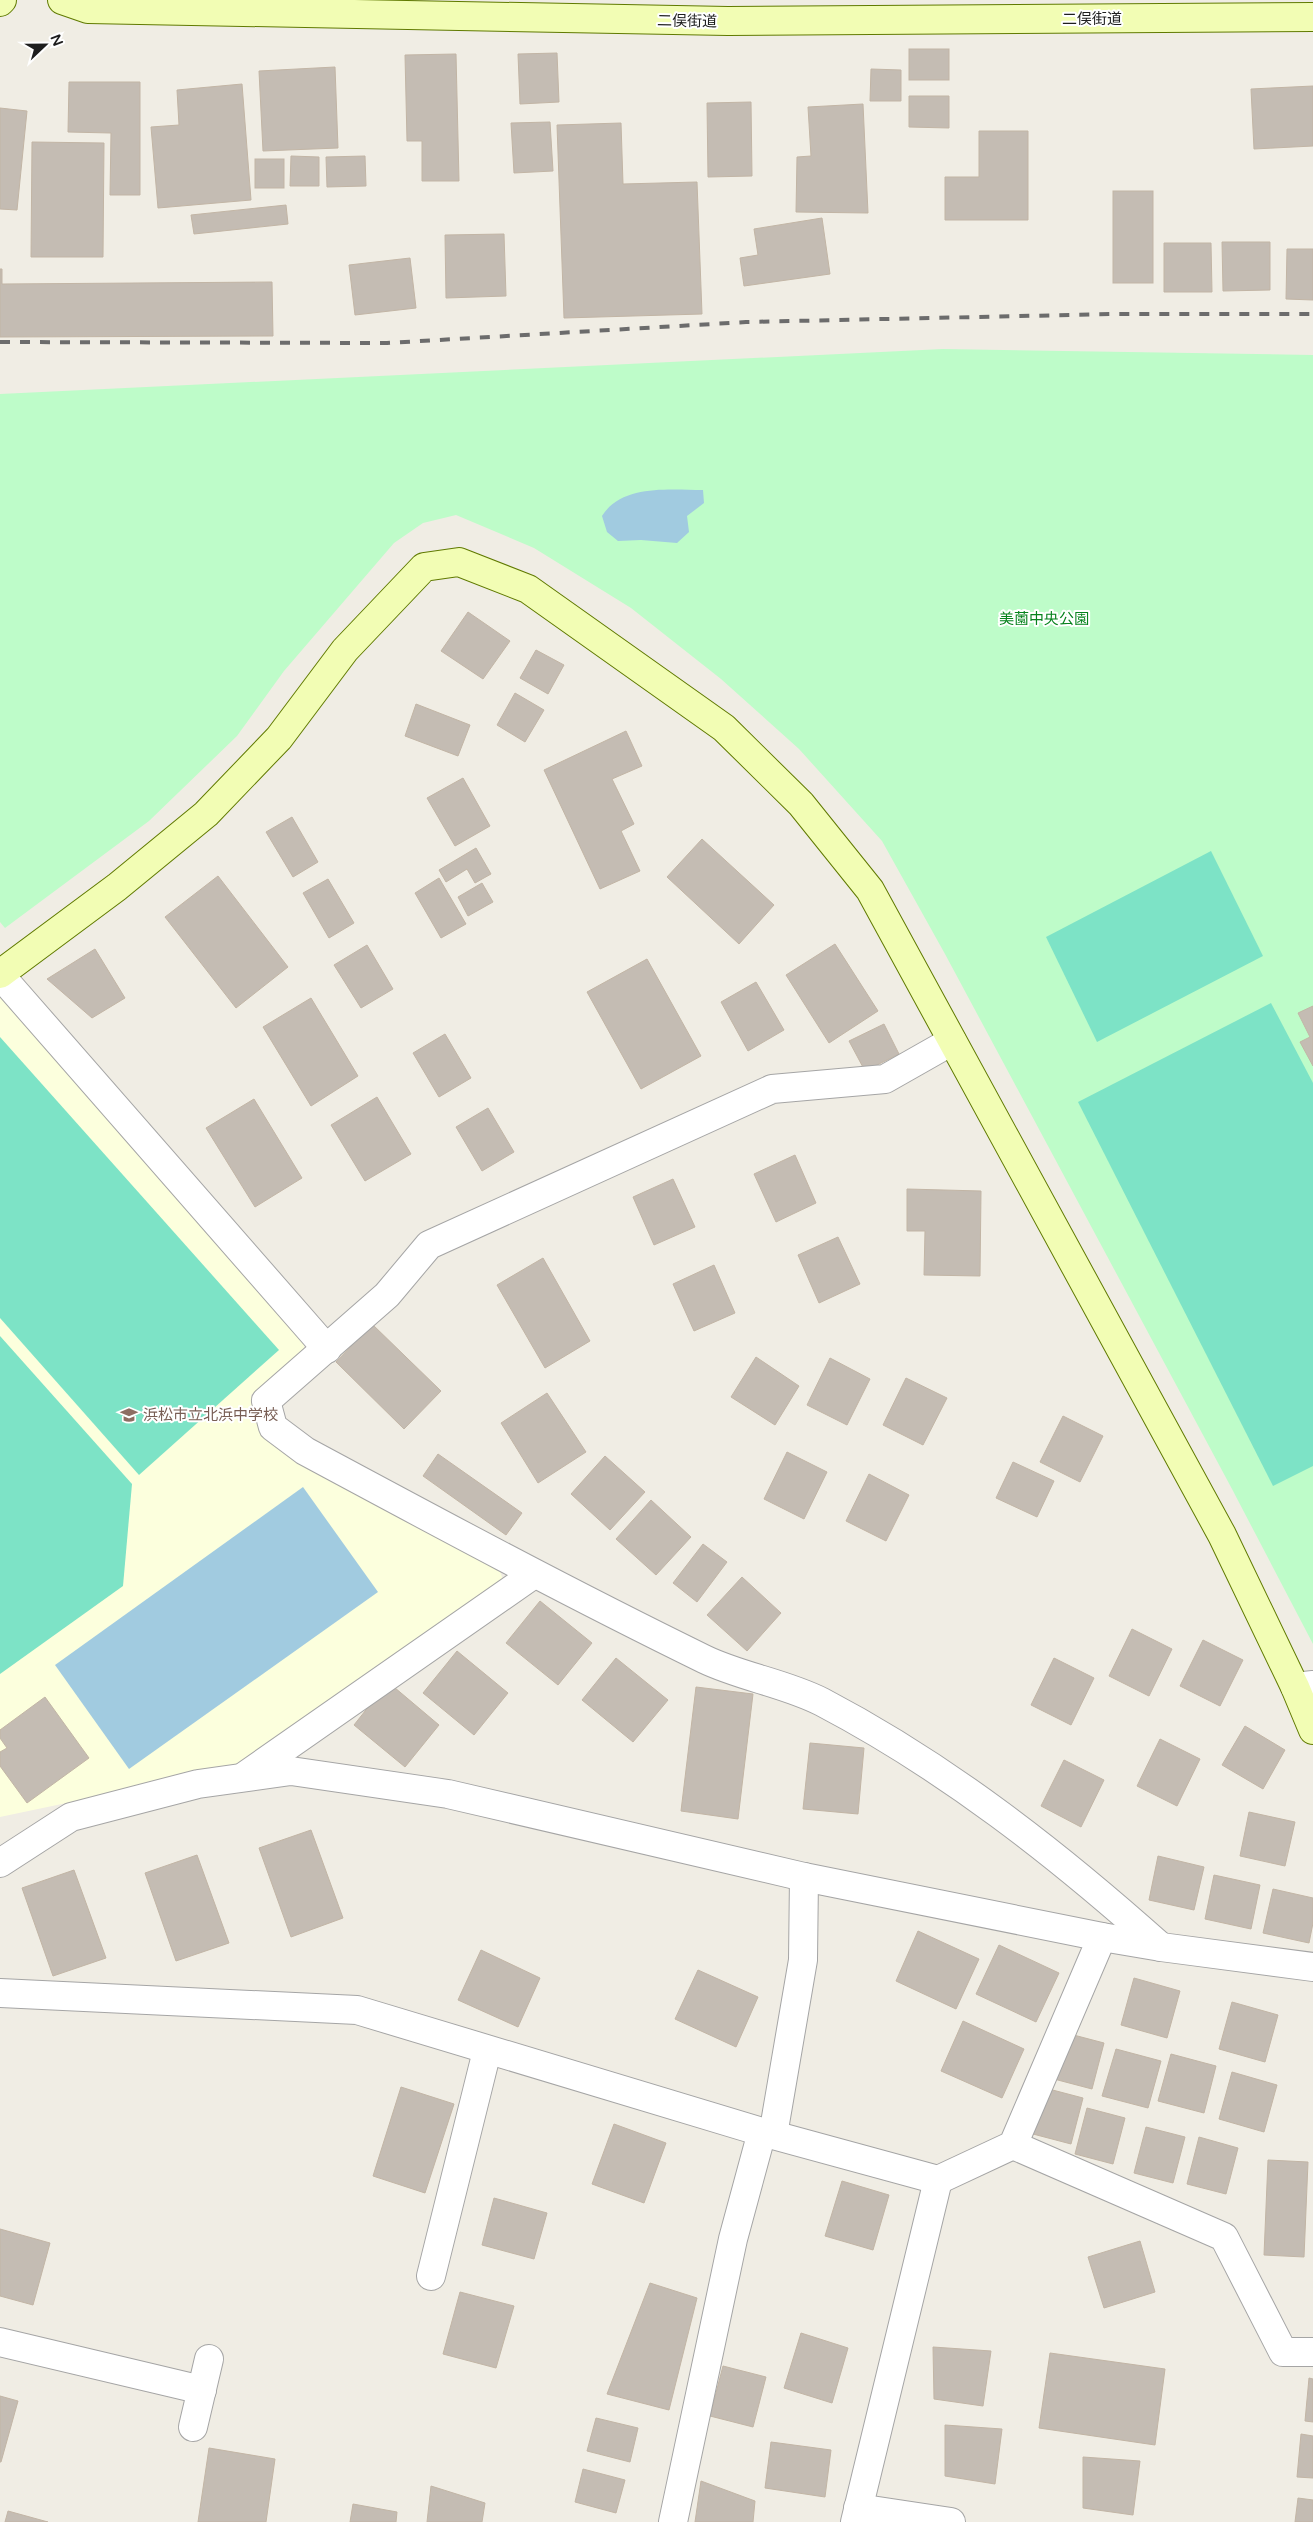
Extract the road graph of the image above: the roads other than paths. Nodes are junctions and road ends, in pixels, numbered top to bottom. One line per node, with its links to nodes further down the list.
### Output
1 (62, 0): 2 (street, 二俣街道)
2 (1132, 10): 3 (street, 二俣街道)
3 (1313, 17)
4 (0, 974): 5 (street); 6 (street)
5 (952, 1041): 6 (street); 8 (street)
6 (327, 1349): 7 (street)
7 (534, 1574): 10 (street); 14 (street)
8 (1304, 1686): 9 (street)
9 (1313, 1730)
10 (242, 1778): 11 (street); 12 (street)
11 (0, 1863)
12 (804, 1877): 13 (street); 18 (street)
13 (1102, 1937): 14 (street); 19 (street)
14 (1161, 1948): 15 (street)
15 (1313, 1967)
16 (0, 1993): 17 (street)
17 (487, 2051): 18 (street); 21 (street)
18 (768, 2133): 20 (street); 28 (street)
19 (1013, 2145): 20 (street); 23 (street)
20 (938, 2180): 27 (street)
21 (431, 2276)
22 (0, 2342): 25 (street)
23 (1313, 2352)
24 (209, 2359): 25 (street)
25 (202, 2390): 26 (street)
26 (193, 2427)
27 (857, 2515): 29 (street)
28 (673, 2522)
29 (951, 2522)

